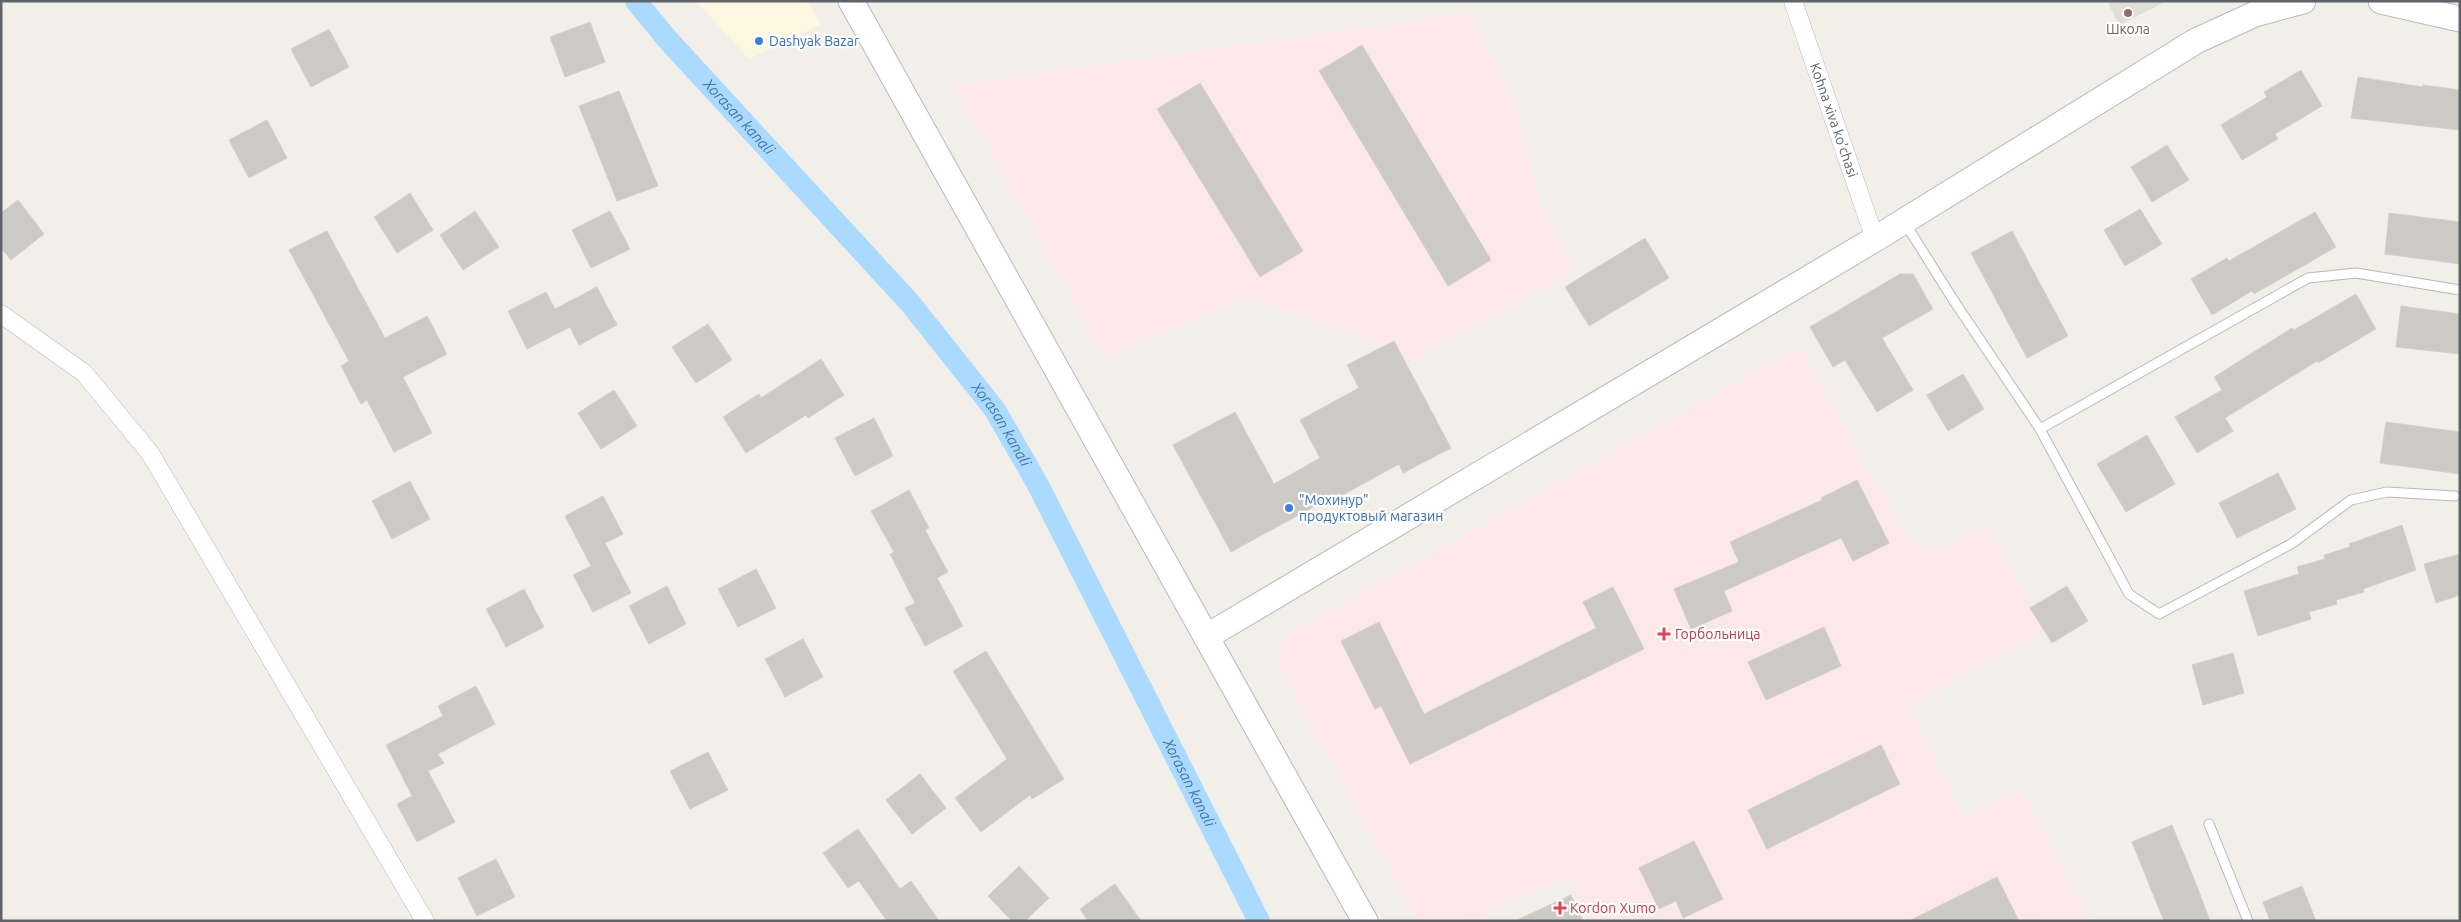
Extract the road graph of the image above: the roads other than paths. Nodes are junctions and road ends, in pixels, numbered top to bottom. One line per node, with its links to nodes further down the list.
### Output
1 (851, 1): 12 (main road)
2 (1793, 1): 7 (street, Kohna xiva ko'chasi)
3 (2302, 1): 6 (main road)
4 (2381, 1): 5 (main road)
5 (2460, 18)
6 (1904, 221): 7 (main road); 10 (lane)
7 (1875, 239): 12 (main road)
8 (2460, 290): 10 (lane)
9 (1, 314): 14 (street)
10 (2040, 429): 11 (lane)
11 (2455, 496)
12 (1206, 637): 15 (main road)
13 (2209, 824): 16 (lane)
14 (425, 921)
15 (1365, 921)
16 (2248, 921)

